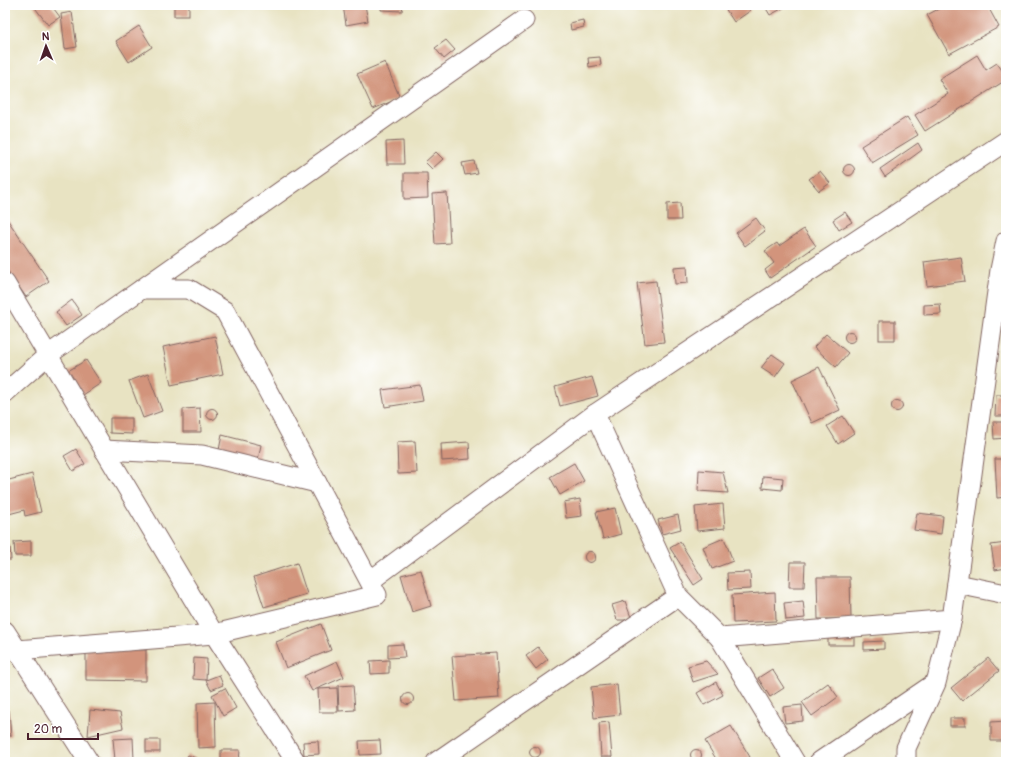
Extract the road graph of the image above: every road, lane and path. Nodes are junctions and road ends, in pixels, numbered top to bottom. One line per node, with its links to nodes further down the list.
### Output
1 (524, 20): 5 (street)
2 (1006, 140): 8 (street)
3 (1006, 241): 12 (street)
4 (5, 283): 6 (street)
5 (142, 289): 6 (street); 10 (street)
6 (48, 355): 7 (street); 9 (street)
7 (5, 393)
8 (595, 414): 11 (street); 14 (street)
9 (104, 450): 10 (street); 16 (street)
10 (317, 483): 11 (street)
11 (370, 580): 16 (street)
12 (957, 584): 13 (street); 15 (street)
13 (1006, 594)
14 (678, 596): 17 (street); 22 (street)
15 (952, 619): 17 (street); 19 (street)
16 (214, 634): 18 (street); 21 (street)
17 (720, 638): 23 (street)
18 (9, 639): 20 (street)
19 (936, 682): 24 (street); 25 (street)
20 (89, 762)
21 (296, 762)
22 (436, 762)
23 (795, 762)
24 (819, 762)
25 (906, 762)

